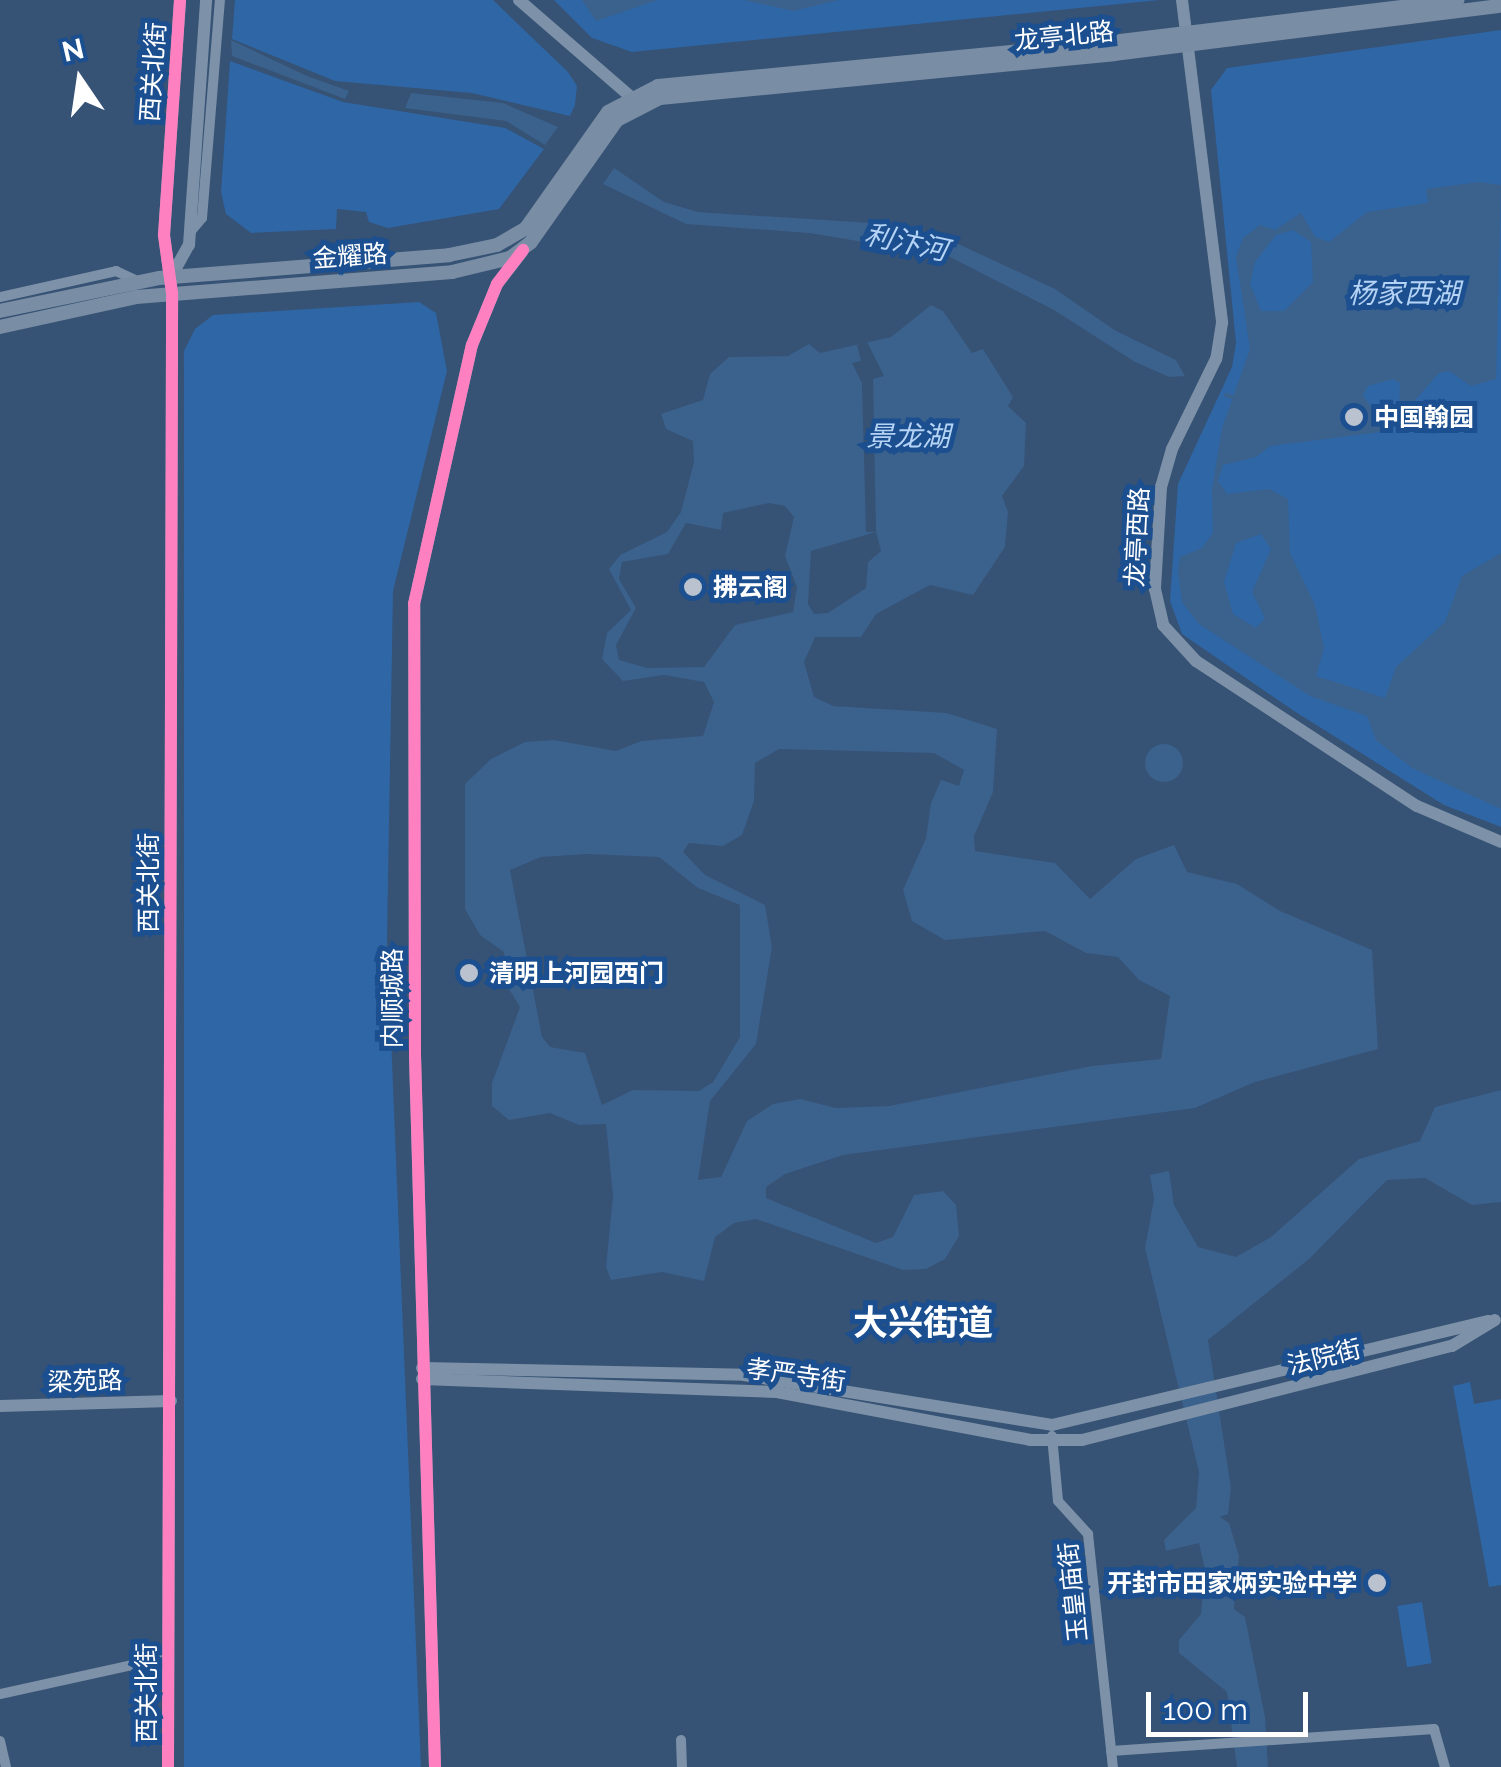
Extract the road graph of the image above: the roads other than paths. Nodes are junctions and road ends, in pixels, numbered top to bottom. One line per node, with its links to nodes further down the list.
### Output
1 (180, 0): 13 (street, 西关北街)
2 (206, 0): 10 (street, 西关北街)
3 (220, 0): 10 (street)
4 (519, 0): 9 (street)
5 (1182, 0): 8 (street, 龙亭西路)
6 (1457, 0): 8 (main road, 龙亭北路)
7 (1501, 6): 8 (main road, 龙亭北路)
8 (1183, 40): 9 (main road, 龙亭北路); 17 (street, 龙亭西路)
9 (634, 103): 11 (main road); 13 (main road, 金耀路)
10 (190, 232): 13 (street, 西关北街)
11 (523, 250): 13 (main road, 金耀路); 19 (street, 内顺城路)
12 (137, 282): 13 (main road, 金耀路); 14 (street); 15 (main road, 金耀路)
13 (172, 285): 16 (main road, 金耀路); 20 (street, 西关北街)
14 (0, 297)
15 (0, 310)
16 (0, 327)
17 (1501, 842)
18 (1498, 1319): 21 (street, 法院街); 23 (street, 法院街)
19 (422, 1374): 24 (street, 孝严寺街); 25 (street, 孝严寺街); 33 (street, 内顺城路)
20 (171, 1401): 22 (street, 梁苑路); 26 (street, 西关北街)
21 (1156, 1402): 24 (street, 孝严寺街)
22 (0, 1406)
23 (1158, 1421): 25 (street, 孝严寺街)
24 (1052, 1425): 25 (street, 玉皇庙街)
25 (1052, 1441): 30 (street, 玉皇庙街)
26 (168, 1657): 27 (street); 32 (street, 西关北街)
27 (0, 1694)
28 (0, 1740): 31 (street)
29 (681, 1740): 34 (street)
30 (1111, 1751): 35 (street, 玉皇庙街); 36 (street)
31 (6, 1767)
32 (168, 1767)
33 (434, 1767)
34 (682, 1767)
35 (1113, 1767)
36 (1445, 1767)

